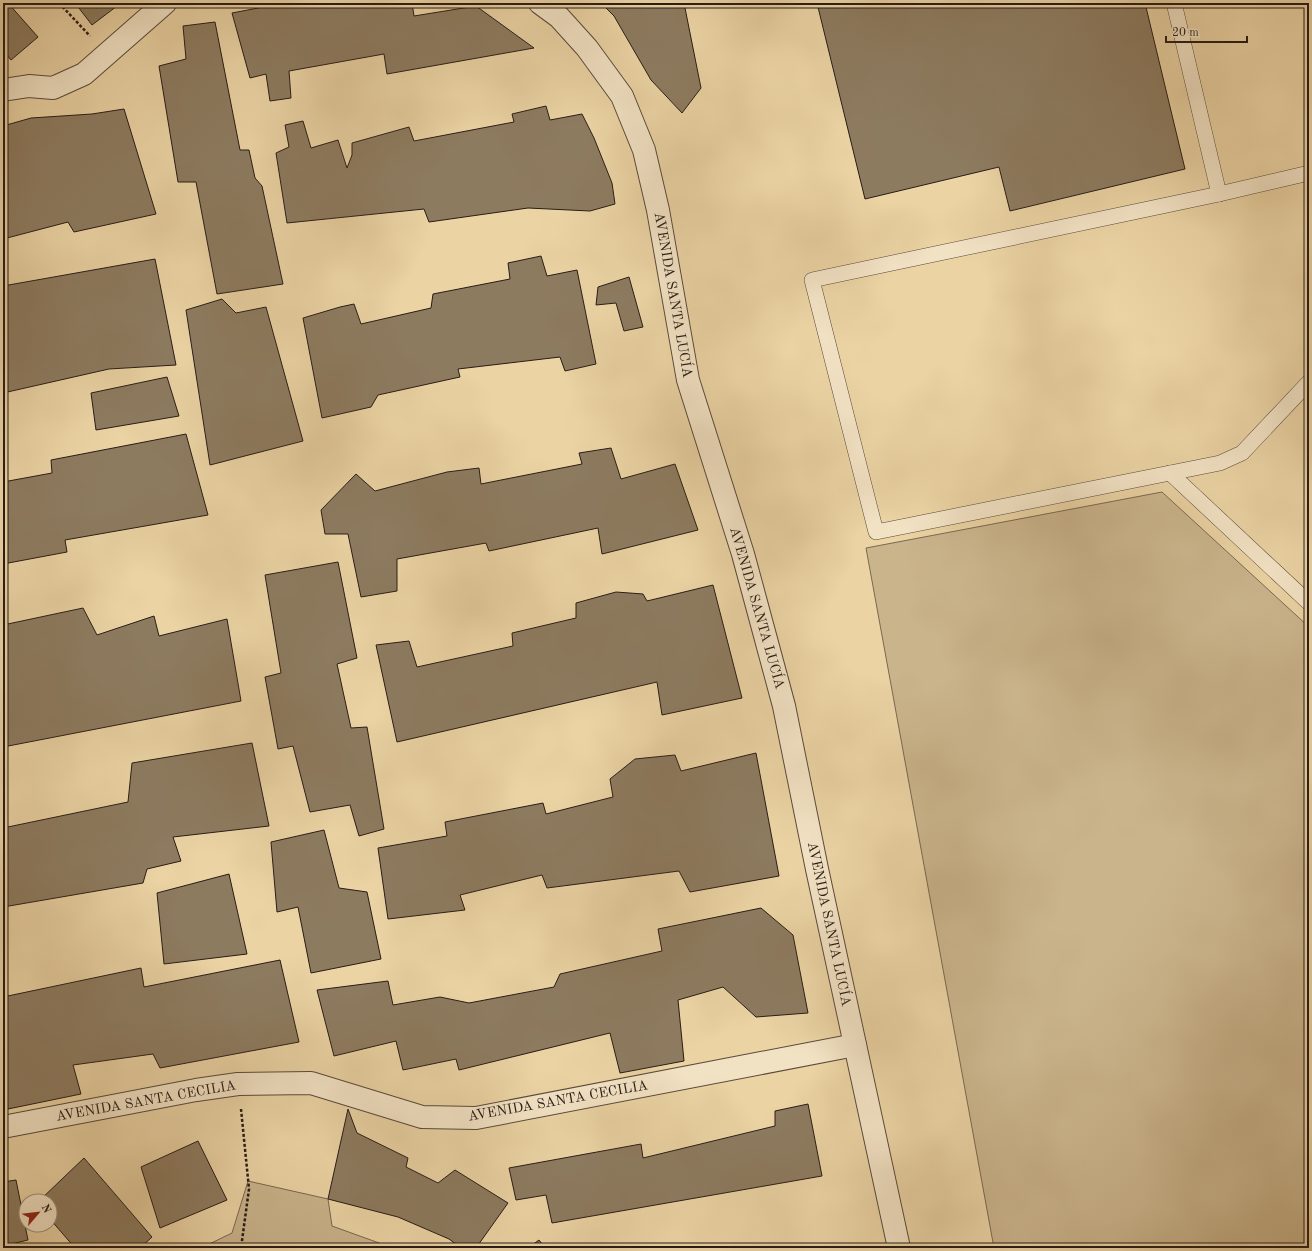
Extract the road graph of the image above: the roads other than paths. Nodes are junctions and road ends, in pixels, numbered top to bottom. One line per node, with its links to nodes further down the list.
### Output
1 (165, 3): 4 (street)
2 (540, 3): 10 (street, AVENIDA SANTA LUCÍA)
3 (1174, 3): 6 (lane)
4 (3, 90)
5 (1309, 174): 6 (lane)
6 (1219, 194): 8 (lane)
7 (1309, 382): 8 (lane)
8 (1170, 473): 9 (lane)
9 (1309, 603)
10 (855, 1045): 11 (street, AVENIDA SANTA CECILIA); 12 (street, AVENIDA SANTA LUCÍA)
11 (3, 1127)
12 (899, 1248)

